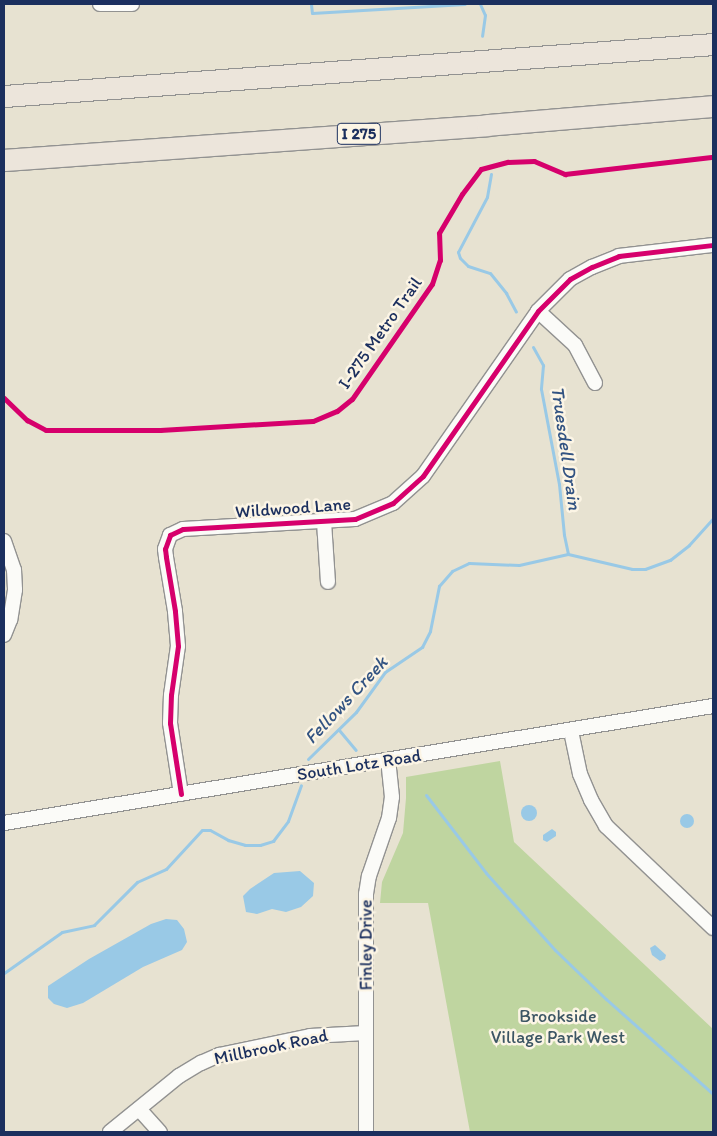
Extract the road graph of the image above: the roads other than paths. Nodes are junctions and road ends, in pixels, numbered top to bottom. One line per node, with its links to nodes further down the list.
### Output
1 (100, 4): 2 (street)
2 (132, 4)
3 (713, 44): 4 (highway)
4 (4, 96)
5 (713, 106): 6 (highway, I 275)
6 (4, 160)
7 (713, 245): 8 (street, Wildwood Lane)
8 (538, 311): 9 (street); 10 (street, Wildwood Lane)
9 (596, 383)
10 (324, 522): 12 (street); 17 (street, Wildwood Lane)
11 (4, 541): 13 (street)
12 (328, 582)
13 (4, 635)
14 (713, 706): 15 (street, South Lotz Road)
15 (571, 731): 16 (street, South Lotz Road); 19 (street)
16 (388, 761): 17 (street, South Lotz Road); 20 (street, Finley Drive)
17 (181, 794): 18 (street, South Lotz Road)
18 (4, 823)
19 (713, 928)
20 (366, 1033): 21 (street, Millbrook Road); 24 (street, Finley Drive)
21 (139, 1109): 22 (street, Millbrook Road); 23 (street)
22 (110, 1132)
23 (160, 1132)
24 (366, 1132)

